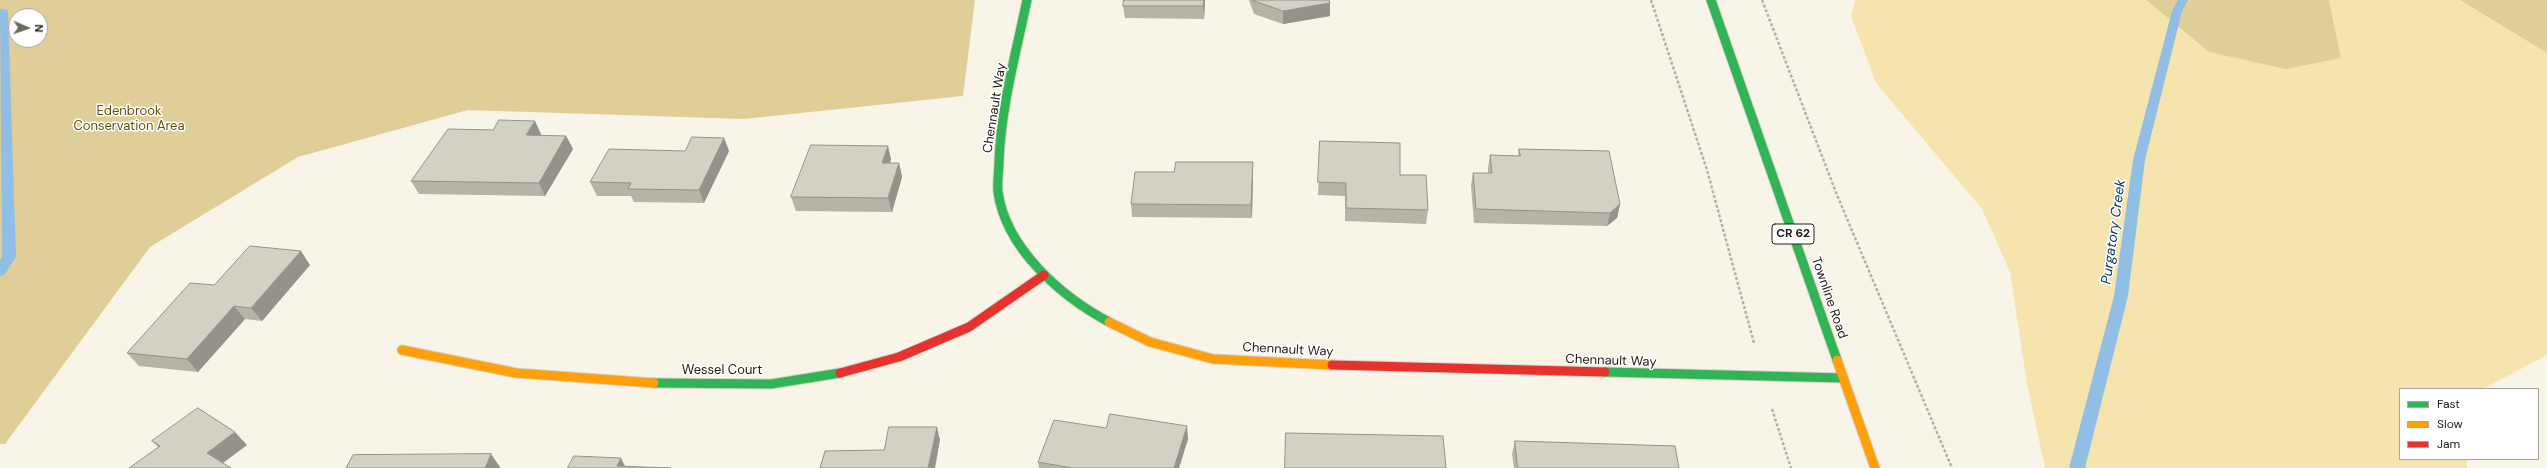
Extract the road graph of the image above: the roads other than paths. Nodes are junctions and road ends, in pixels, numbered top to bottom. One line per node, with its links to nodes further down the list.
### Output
1 (1027, 0): 3 (street, Chennault Way)
2 (1711, 0): 5 (street, Townline Road / CR 62)
3 (1044, 274): 4 (street, Wessel Court); 5 (street, Chennault Way)
4 (402, 350)
5 (1843, 378): 6 (street, Townline Road / CR 62)
6 (1875, 468)

